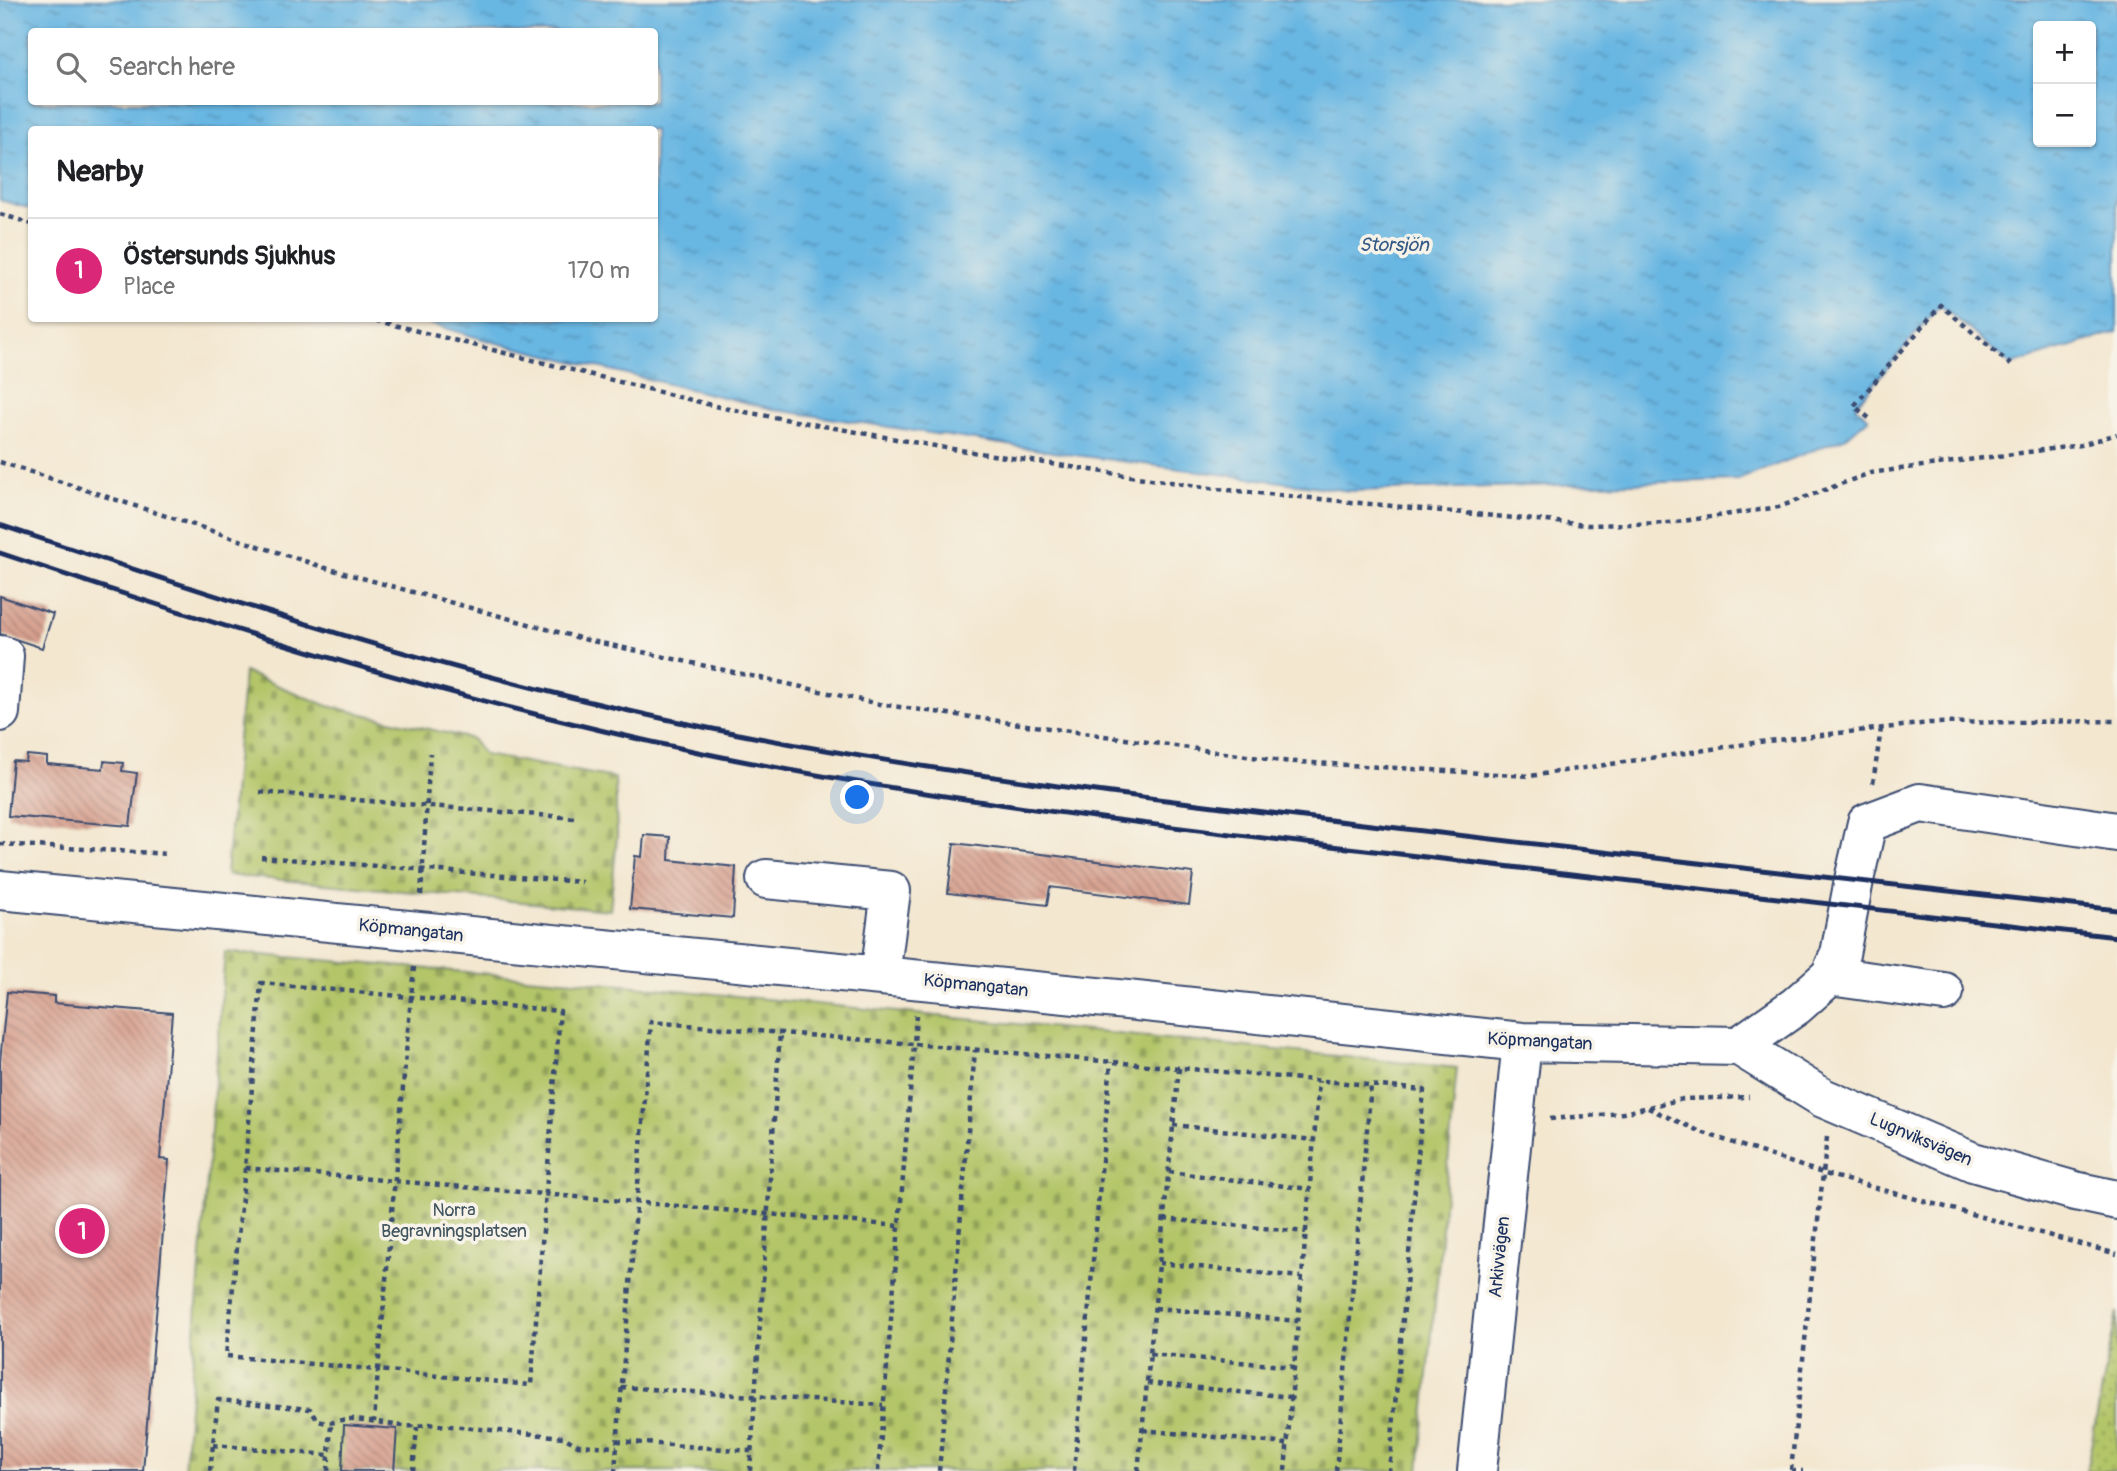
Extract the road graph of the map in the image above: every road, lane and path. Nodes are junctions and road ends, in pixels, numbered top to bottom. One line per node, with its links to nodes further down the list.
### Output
1 (0, 214): 2 (path)
2 (28, 223)
3 (382, 322): 6 (path)
4 (2011, 365): 5 (path)
5 (1869, 418)
6 (2117, 434)
7 (0, 462): 11 (path)
8 (0, 654): 9 (street)
9 (0, 712)
10 (2117, 721): 11 (path)
11 (1881, 729): 16 (path)
12 (430, 753): 14 (path)
13 (260, 792): 14 (path)
14 (427, 806): 15 (path); 21 (path)
15 (575, 818)
16 (1867, 823): 17 (street); 27 (street)
17 (2117, 832)
18 (0, 844): 19 (path)
19 (169, 854)
20 (261, 857): 21 (path)
21 (423, 869): 23 (path); 25 (path)
22 (766, 879): 26 (street)
23 (582, 882)
24 (0, 890): 25 (street, Köpmangatan)
25 (418, 931): 26 (street, Köpmangatan); 30 (path)
26 (880, 976): 28 (street, Köpmangatan)
27 (1829, 976): 29 (street); 34 (street)
28 (918, 979): 32 (street, Köpmangatan); 33 (path)
29 (1944, 992)
30 (411, 997): 46 (path); 49 (path); 51 (path)
31 (780, 1032): 33 (path); 53 (path); 54 (path)
32 (1522, 1042): 34 (street, Köpmangatan); 43 (street, Arkivvägen)
33 (914, 1044): 35 (path); 56 (path)
34 (1739, 1046): 41 (street, Lugnviksvägen)
35 (975, 1050): 36 (path); 86 (path)
36 (1111, 1062): 37 (path); 87 (path)
37 (1179, 1068): 38 (path); 44 (path)
38 (1319, 1081): 39 (path); 45 (path)
39 (1371, 1085): 90 (path); 91 (path)
40 (1760, 1097): 42 (path)
41 (1823, 1098): 48 (path); 52 (street, Lugnviksvägen)
42 (1648, 1108): 43 (path); 48 (path)
43 (1514, 1119): 92 (street, Arkivvägen)
44 (1173, 1125): 45 (path); 47 (path)
45 (1314, 1140): 50 (path)
46 (245, 1168): 49 (path); 65 (path)
47 (1168, 1172): 50 (path); 55 (path)
48 (1825, 1174): 58 (path); 93 (path)
49 (395, 1181): 51 (path); 65 (path)
50 (1310, 1189): 57 (path)
51 (546, 1195): 53 (path); 65 (path)
52 (2117, 1200)
53 (636, 1203): 54 (path); 67 (path)
54 (767, 1214): 56 (path); 68 (path)
55 (1164, 1219): 57 (path); 59 (path)
56 (899, 1226): 70 (path)
57 (1306, 1232): 60 (path)
58 (2117, 1254)
59 (1159, 1263): 60 (path); 61 (path)
60 (1301, 1277): 62 (path)
61 (1155, 1308): 62 (path); 63 (path)
62 (1297, 1321): 64 (path)
63 (1150, 1354): 64 (path); 66 (path)
64 (1294, 1367): 69 (path)
65 (378, 1370): 71 (path)
66 (1147, 1384): 69 (path); 74 (path)
67 (621, 1387): 68 (path); 75 (path)
68 (755, 1396): 70 (path); 78 (path)
69 (1291, 1397): 76 (path)
70 (883, 1405): 85 (path)
71 (374, 1422): 72 (path); 73 (path)
72 (331, 1425): 77 (path); 79 (path)
73 (417, 1427): 75 (path); 82 (path)
74 (1143, 1430): 76 (path); 88 (path)
75 (617, 1444): 78 (path); 83 (path)
76 (1287, 1444): 89 (path)
77 (213, 1445): 79 (path); 80 (path)
78 (751, 1451): 84 (path)
79 (329, 1455): 81 (path)
80 (210, 1471)
81 (328, 1471)
82 (413, 1471)
83 (615, 1471)
84 (750, 1471)
85 (878, 1471)
86 (939, 1471)
87 (1074, 1471)
88 (1138, 1471)
89 (1284, 1471)
90 (1335, 1471)
91 (1390, 1471)
92 (1477, 1471)
93 (1791, 1471): 94 (path)
94 (1803, 1471)

